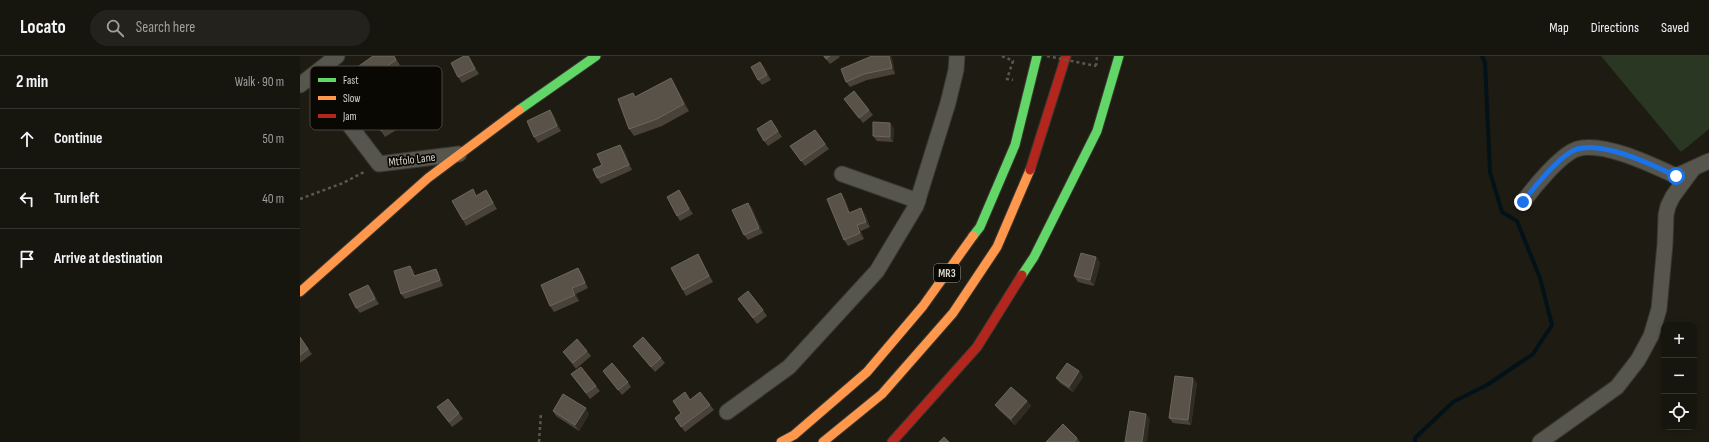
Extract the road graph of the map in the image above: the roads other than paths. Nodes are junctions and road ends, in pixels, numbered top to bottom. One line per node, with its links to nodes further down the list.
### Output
1 (337, 56): 7 (street)
2 (596, 56): 11 (main road)
3 (957, 56): 15 (street)
4 (1037, 56): 19 (main road, MR3)
5 (1066, 56): 20 (main road, MR3)
6 (1119, 56): 21 (main road)
7 (324, 66)
8 (310, 78): 9 (street)
9 (300, 85)
10 (353, 130): 11 (street, Mtfolo Lane)
11 (460, 154): 17 (main road)
12 (1709, 161): 13 (street)
13 (1693, 170): 16 (street); 22 (street)
14 (842, 174): 15 (street)
15 (918, 201): 18 (street)
16 (1523, 202)
17 (300, 292)
18 (727, 412)
19 (781, 442)
20 (823, 442)
21 (892, 442)
22 (1540, 442)

